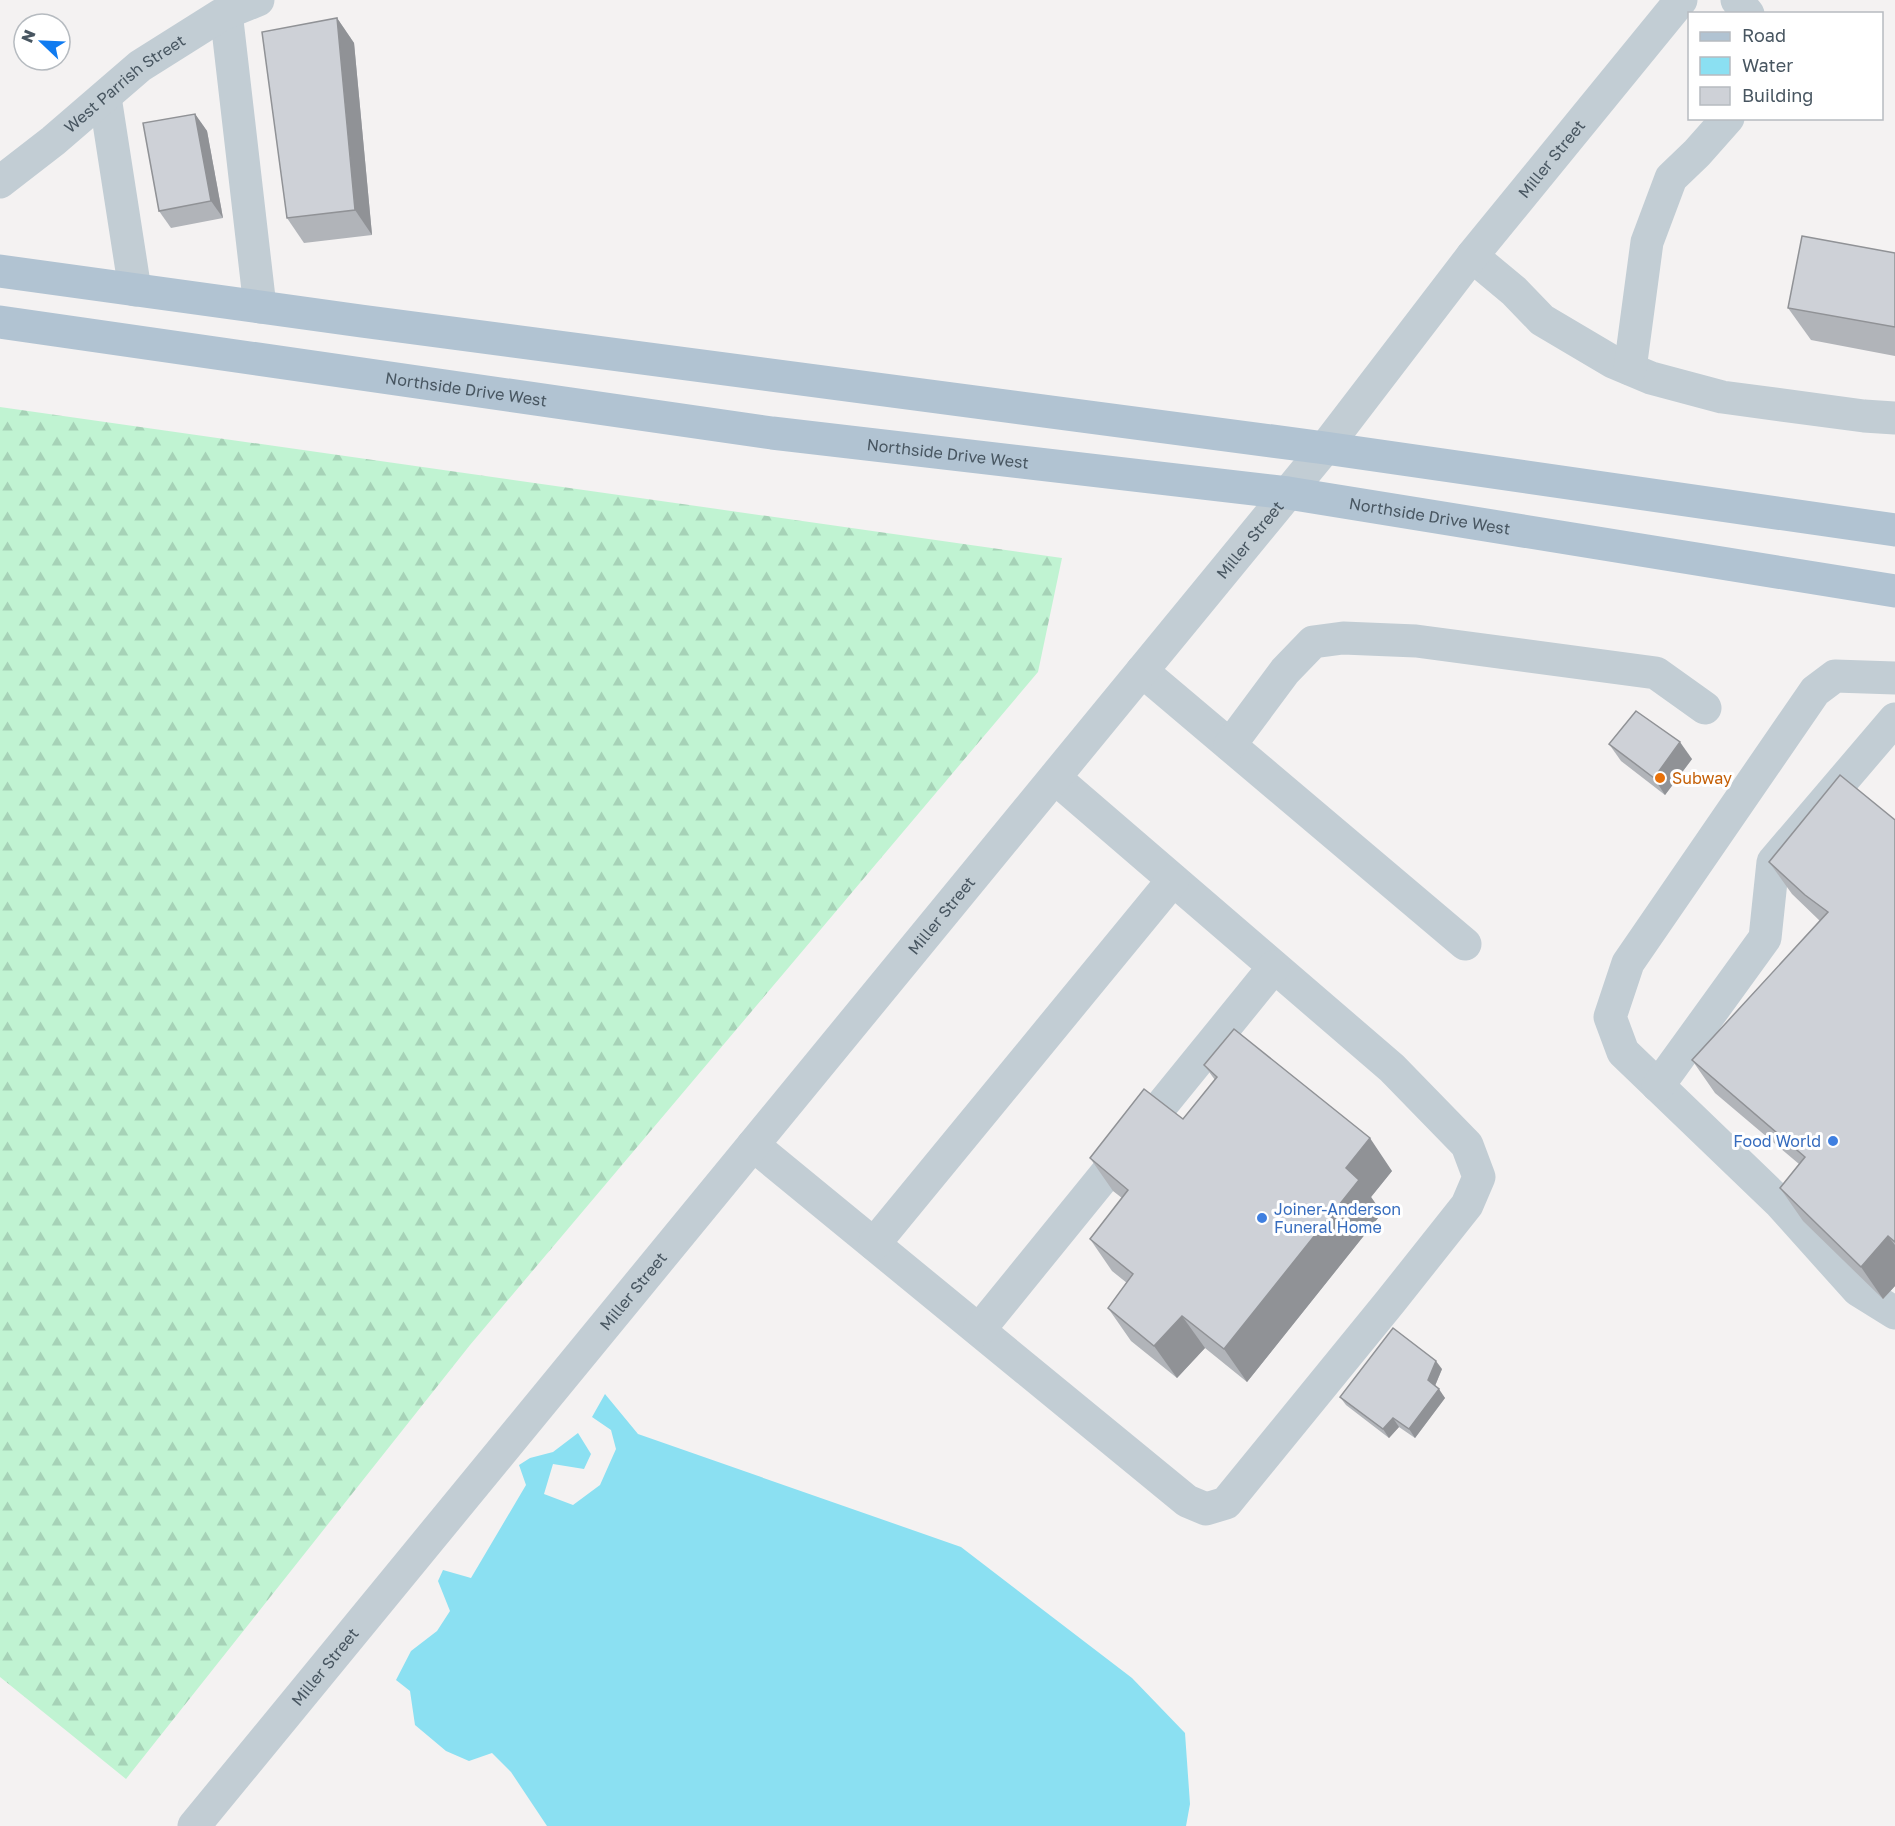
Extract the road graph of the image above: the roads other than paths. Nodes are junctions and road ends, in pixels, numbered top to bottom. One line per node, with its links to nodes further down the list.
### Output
1 (258, 0): 4 (street, West Parrish Street)
2 (1682, 0): 9 (street, Miller Street)
3 (1737, 0): 5 (street)
4 (226, 12): 6 (street, West Parrish Street); 12 (street)
5 (1746, 12)
6 (105, 97): 8 (street, West Parrish Street); 11 (street)
7 (1726, 120): 14 (street)
8 (0, 182)
9 (1472, 256): 14 (street); 16 (street, Miller Street)
10 (0, 271): 11 (main road)
11 (135, 290): 12 (main road)
12 (260, 307): 16 (main road)
13 (0, 322): 17 (main road, Northside Drive West)
14 (1630, 369): 15 (street)
15 (1895, 418)
16 (1325, 448): 17 (street, Miller Street); 18 (main road)
17 (1288, 493): 19 (main road, Northside Drive West); 20 (street, Miller Street)
18 (1895, 530)
19 (1895, 591)
20 (1142, 671): 24 (street); 25 (street, Miller Street)
21 (1895, 678): 29 (street)
22 (1705, 708): 24 (street)
23 (1889, 739): 29 (street)
24 (1230, 745): 27 (street)
25 (1054, 778): 26 (street); 30 (street, Miller Street)
26 (1173, 880): 28 (street); 31 (street)
27 (1465, 944)
28 (1274, 967): 33 (street); 33 (street)
29 (1658, 1086): 32 (street)
30 (753, 1145): 31 (street); 34 (street, Miller Street)
31 (874, 1244): 33 (street)
32 (1895, 1313)
33 (979, 1330)
34 (194, 1826)

